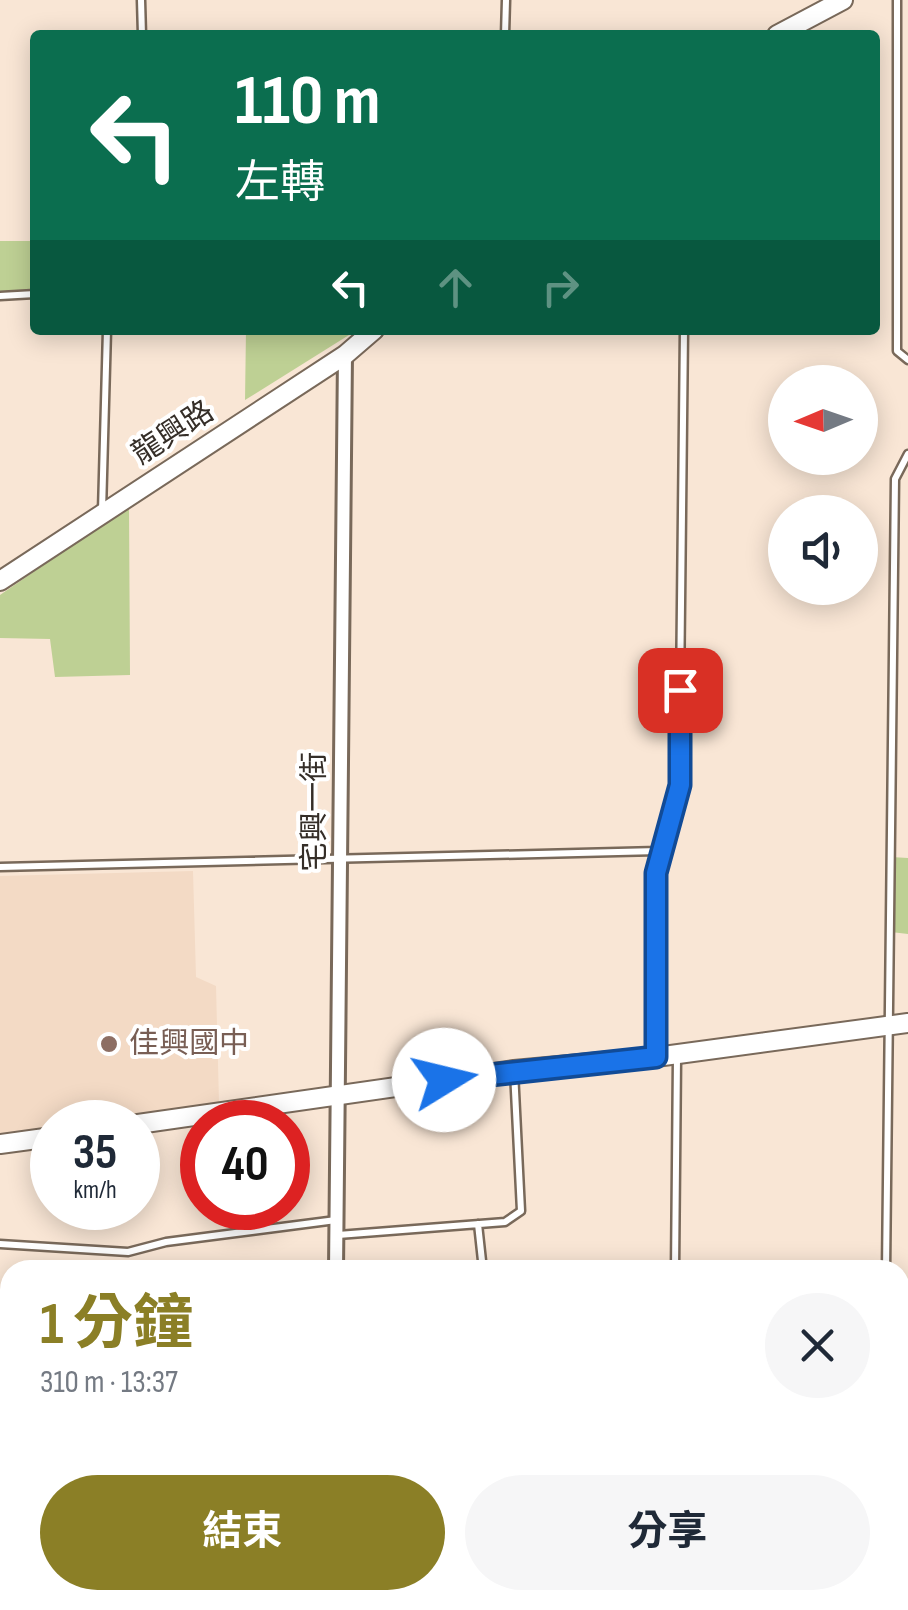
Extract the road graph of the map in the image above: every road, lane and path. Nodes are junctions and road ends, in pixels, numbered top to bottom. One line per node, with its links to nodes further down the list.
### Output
1 (141, 0): 5 (lane)
2 (506, 0): 6 (lane)
3 (844, 0): 7 (street)
4 (897, 0): 14 (lane)
5 (142, 30)
6 (506, 30)
7 (787, 30)
8 (30, 294): 9 (lane)
9 (0, 296)
10 (107, 335): 16 (lane)
11 (368, 335): 13 (street, 龍興路)
12 (684, 335): 18 (lane)
13 (344, 355): 16 (street, 龍興路); 19 (street, 宅興一街)
14 (908, 360)
15 (908, 454): 22 (lane)
16 (102, 512): 17 (street, 龍興路)
17 (0, 581)
18 (658, 851): 19 (lane); 24 (lane)
19 (340, 858): 20 (lane); 26 (street, 宅興一街)
20 (0, 868)
21 (908, 1022): 22 (street)
22 (887, 1026): 23 (street); 37 (lane)
23 (677, 1052): 24 (street); 36 (lane)
24 (656, 1057): 25 (street)
25 (514, 1070): 26 (street); 31 (lane)
26 (339, 1096): 27 (street); 30 (street, 宅興一街)
27 (160, 1121)
28 (30, 1140): 29 (street)
29 (0, 1144)
30 (336, 1220): 32 (street, 宅興一街); 33 (lane)
31 (478, 1224): 32 (lane); 35 (lane)
32 (336, 1235): 34 (street, 宅興一街)
33 (0, 1244)
34 (336, 1260)
35 (481, 1260)
36 (676, 1260)
37 (886, 1260)

